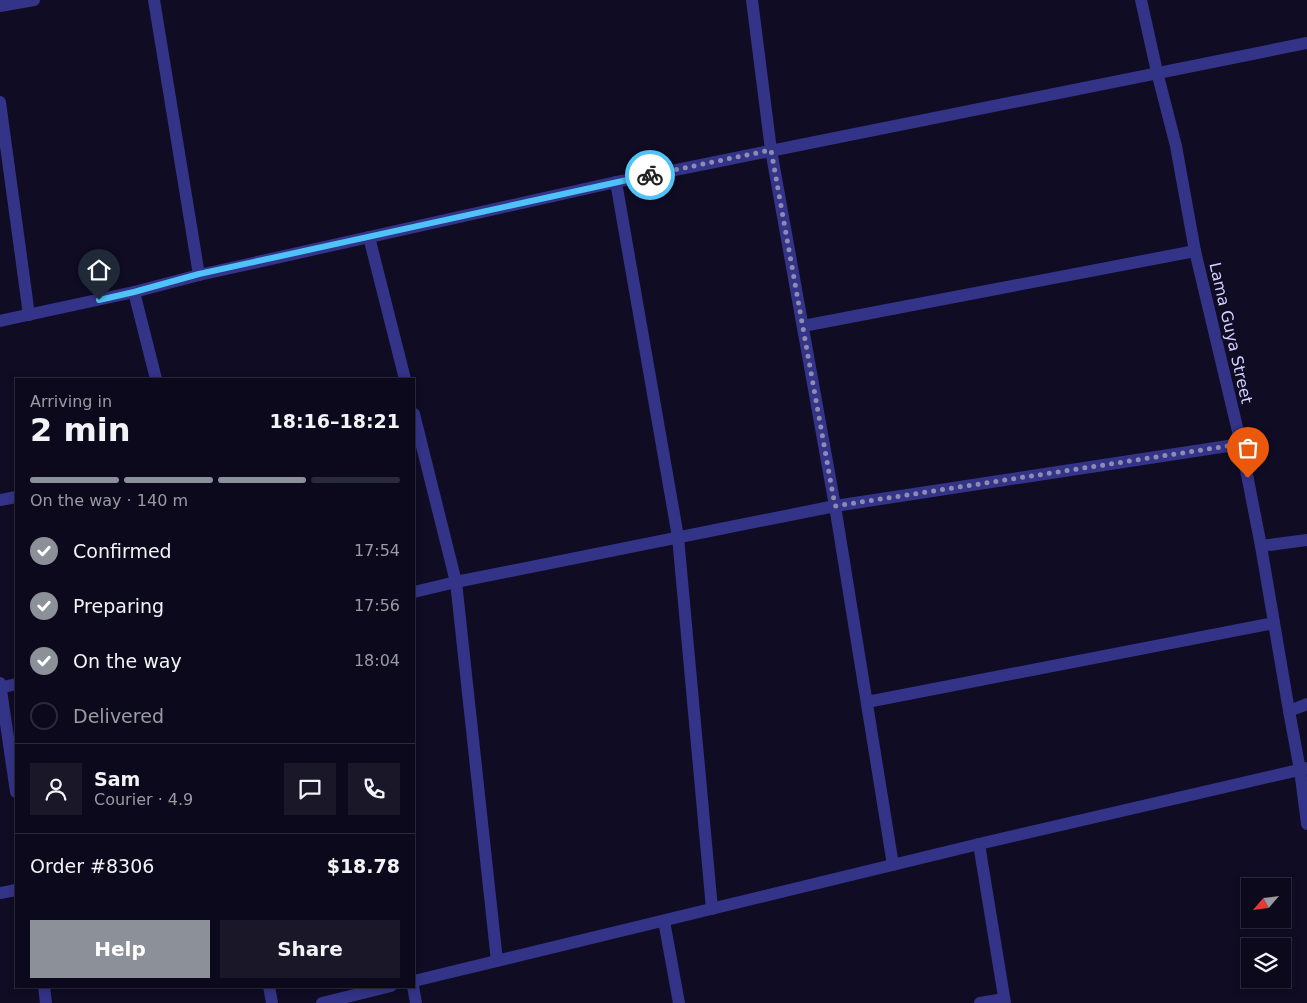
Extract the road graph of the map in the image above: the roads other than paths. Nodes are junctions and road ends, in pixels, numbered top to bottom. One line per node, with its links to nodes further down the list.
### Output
1 (34, 0): 5 (street)
2 (154, 0): 13 (street)
3 (752, 0): 9 (street)
4 (1141, 0): 7 (street, Lama Guya Street)
5 (0, 6)
6 (1307, 43): 7 (street)
7 (1157, 72): 9 (street); 12 (street, Lama Guya Street)
8 (0, 102): 15 (street)
9 (771, 150): 10 (street); 17 (street)
10 (616, 182): 11 (street); 25 (street)
11 (369, 237): 13 (street); 19 (street)
12 (1195, 252): 17 (street); 21 (street, Lama Guya Street)
13 (199, 274): 14 (street)
14 (134, 292): 15 (street); 18 (street)
15 (29, 315): 16 (street)
16 (0, 321)
17 (803, 326): 24 (street)
18 (156, 378)
19 (405, 378)
20 (415, 418): 28 (street)
21 (1241, 444): 24 (street); 27 (street, Lama Guya Street)
22 (15, 497): 23 (street)
23 (0, 500)
24 (835, 506): 25 (street); 33 (street)
25 (678, 538): 28 (street); 43 (street)
26 (1307, 540): 27 (street)
27 (1261, 546): 30 (street, Lama Guya Street)
28 (456, 582): 29 (street); 45 (street)
29 (415, 592)
30 (1274, 623): 33 (street); 35 (street, Lama Guya Street)
31 (15, 684): 32 (street)
32 (0, 686): 37 (street)
33 (867, 702): 40 (street)
34 (1307, 704): 35 (street)
35 (1288, 711): 36 (street, Lama Guya Street)
36 (1304, 769): 38 (street, Lama Guya Street); 39 (street)
37 (15, 785)
38 (1307, 824)
39 (979, 844): 40 (street); 51 (street)
40 (893, 865): 43 (street)
41 (15, 890): 42 (street)
42 (0, 893)
43 (712, 909): 44 (street)
44 (664, 921): 45 (street); 56 (street)
45 (497, 961): 46 (street)
46 (415, 981)
47 (44, 988): 52 (street)
48 (269, 988): 53 (street)
49 (383, 988): 54 (street)
50 (413, 988): 55 (street)
51 (1005, 1001): 57 (street)
52 (46, 1003)
53 (272, 1003)
54 (322, 1003)
55 (416, 1003)
56 (679, 1003)
57 (980, 1003)

